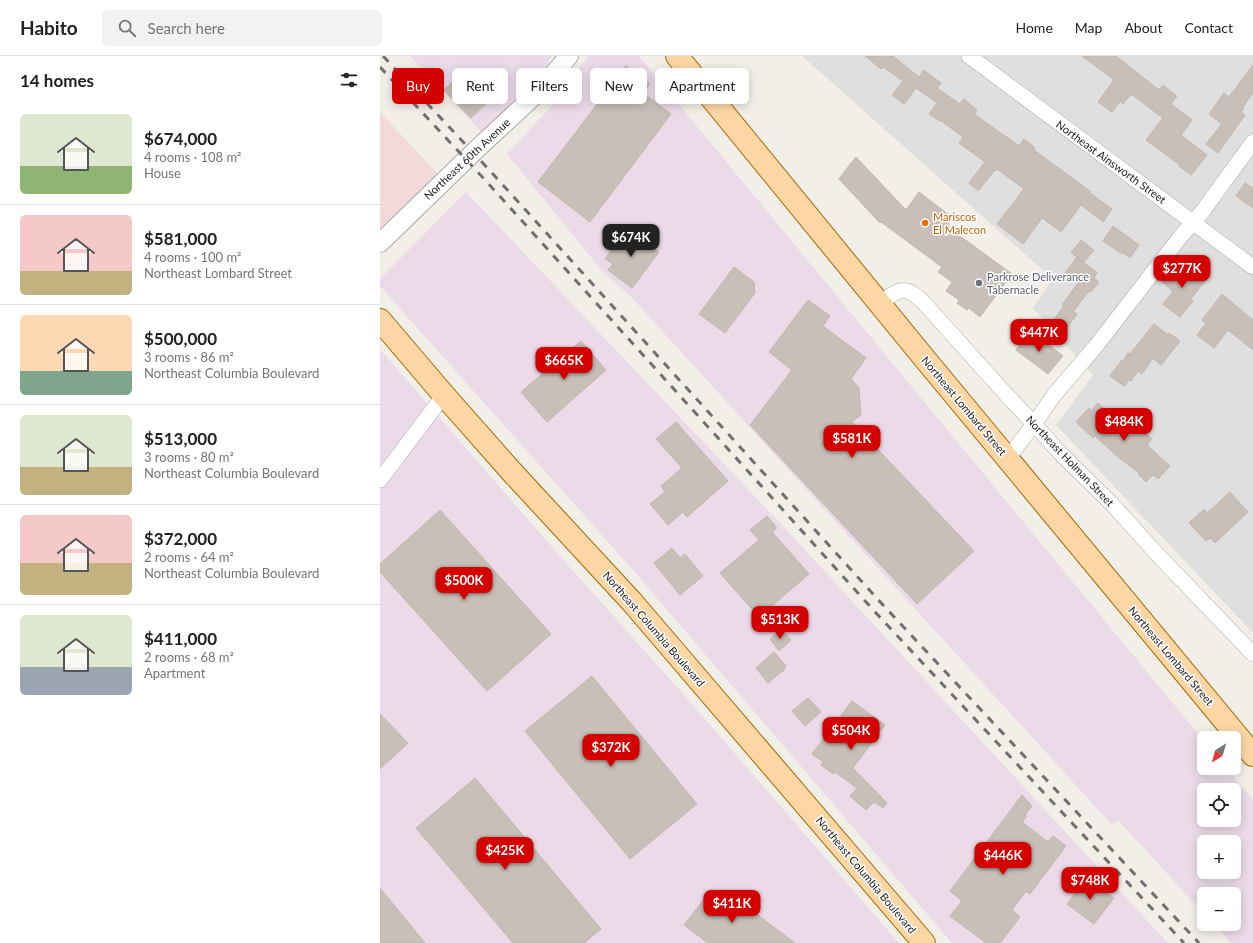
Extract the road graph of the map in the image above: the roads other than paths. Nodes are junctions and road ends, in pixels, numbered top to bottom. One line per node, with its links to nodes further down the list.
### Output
1 (569, 56): 6 (street, Northeast 60th Avenue)
2 (677, 56): 8 (main road, Northeast Lombard Street)
3 (968, 56): 5 (street, Northeast Ainsworth Street)
4 (1253, 142): 5 (street)
5 (1193, 223): 7 (street, Northeast Ainsworth Street); 11 (street)
6 (380, 244)
7 (1253, 267)
8 (880, 303): 11 (street, Northeast Holman Street); 12 (main road, Northeast Lombard Street)
9 (380, 320): 10 (main road, Northeast Columbia Boulevard)
10 (444, 395): 13 (street); 16 (main road, Northeast Columbia Boulevard)
11 (1034, 424): 12 (street); 14 (street, Northeast Holman Street)
12 (1008, 458): 15 (main road, Northeast Lombard Street)
13 (380, 480)
14 (1253, 654)
15 (1251, 748)
16 (924, 943)

